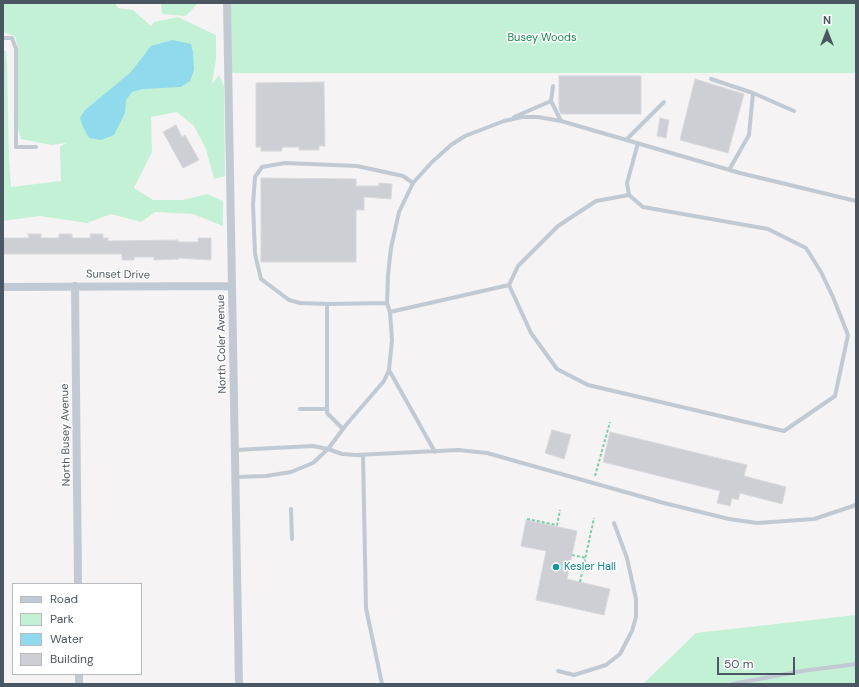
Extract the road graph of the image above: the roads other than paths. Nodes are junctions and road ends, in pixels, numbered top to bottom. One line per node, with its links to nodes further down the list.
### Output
1 (227, 3): 20 (street, North Coler Avenue)
2 (3, 38): 13 (lane)
3 (711, 79): 5 (lane)
4 (553, 86): 6 (lane)
5 (753, 93): 8 (lane); 14 (lane)
6 (551, 101): 9 (lane); 10 (lane)
7 (664, 102): 11 (lane)
8 (794, 111)
9 (504, 121): 10 (lane); 15 (lane)
10 (561, 121): 11 (lane)
11 (626, 140): 12 (lane)
12 (638, 143): 14 (lane); 16 (lane)
13 (36, 147)
14 (729, 170): 17 (lane)
15 (413, 184): 22 (lane); 23 (lane)
16 (629, 195): 18 (lane); 18 (lane)
17 (856, 201)
18 (509, 285): 24 (lane)
19 (75, 286): 20 (street, Sunset Drive); 21 (street, Sunset Drive); 38 (street, North Busey Avenue)
20 (232, 286): 30 (street, North Coler Avenue)
21 (3, 287)
22 (387, 303): 23 (lane); 24 (lane)
23 (327, 304): 27 (lane)
24 (390, 312): 25 (lane)
25 (389, 370): 28 (lane); 31 (lane)
26 (300, 409): 27 (lane)
27 (327, 409): 28 (lane)
28 (343, 429): 29 (lane)
29 (328, 449): 30 (lane); 32 (lane); 33 (lane)
30 (235, 450): 33 (street, North Coler Avenue)
31 (435, 452): 32 (lane); 34 (lane)
32 (363, 455): 42 (lane)
33 (235, 477): 41 (street, North Coler Avenue)
34 (856, 505)
35 (291, 509): 37 (lane)
36 (614, 523): 40 (lane)
37 (292, 539)
38 (78, 583)
39 (856, 664): 43 (lane)
40 (558, 671)
41 (239, 684)
42 (382, 684)
43 (732, 684)

